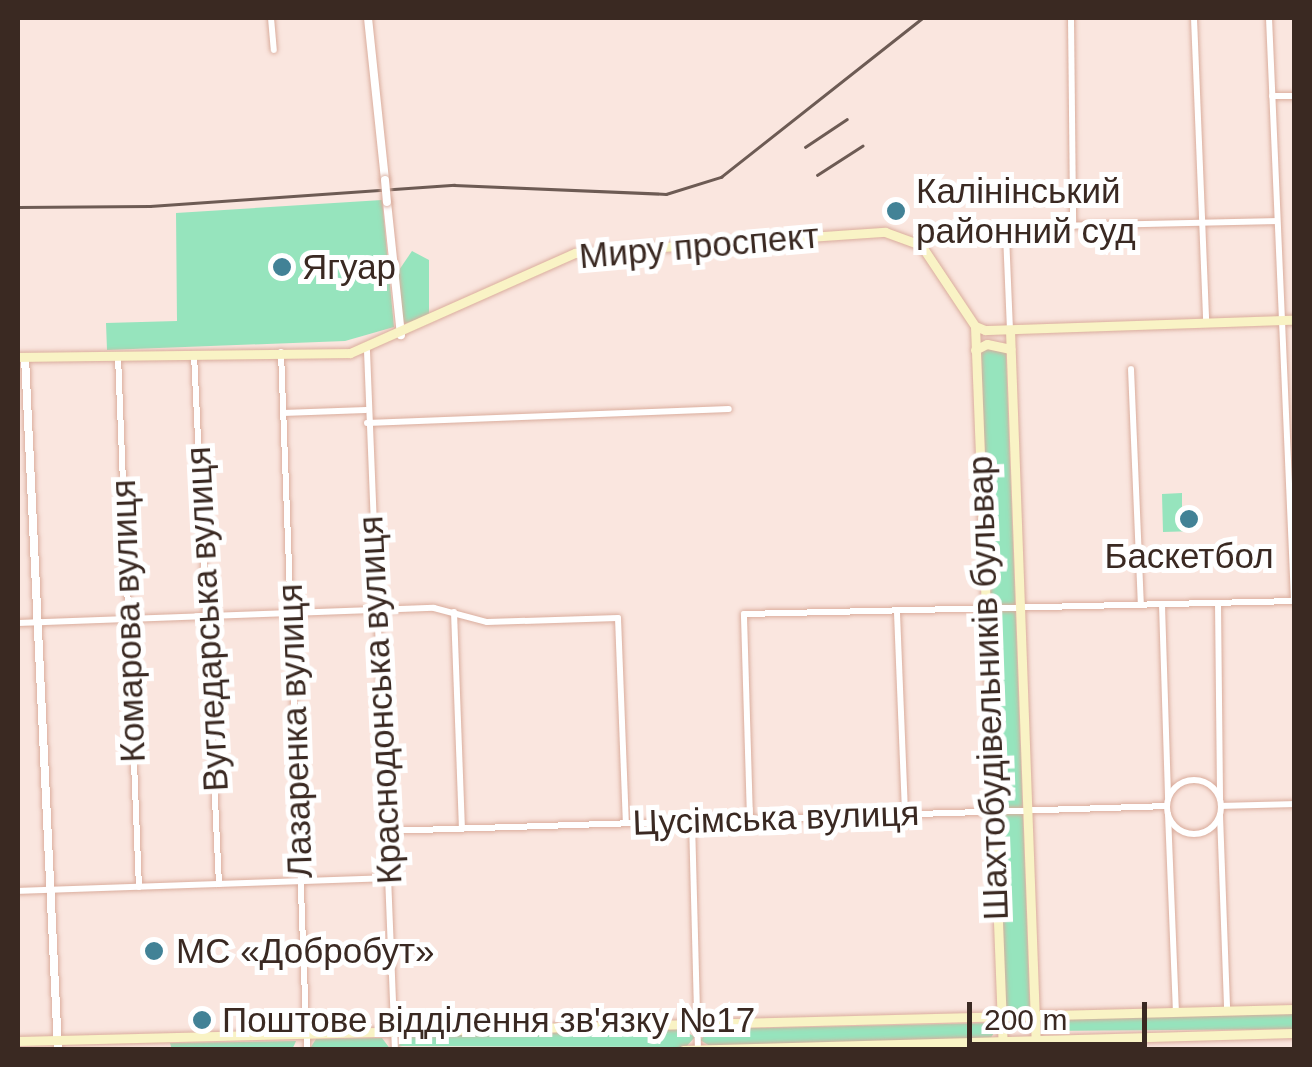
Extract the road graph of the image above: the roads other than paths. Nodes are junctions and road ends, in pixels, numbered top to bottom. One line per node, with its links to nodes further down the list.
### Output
1 (272, 18): 6 (street)
2 (368, 18): 16 (street, bridge)
3 (1071, 18): 11 (street)
4 (1194, 18): 10 (street)
5 (1270, 18): 7 (street)
6 (274, 50)
7 (1272, 96): 8 (street); 9 (street)
8 (1294, 96)
9 (1276, 221): 10 (street); 12 (street)
10 (1200, 223): 11 (street); 13 (street)
11 (1073, 226): 15 (street)
12 (1290, 320): 13 (main road); 25 (street)
13 (1206, 323): 15 (main road)
14 (975, 326): 15 (main road); 16 (main road, Миру проспект); 18 (main road, Шахтобудівельників бульвар)
15 (1010, 330): 17 (main road, Шахтобудівельників бульвар)
16 (401, 335): 19 (main road, Миру проспект)
17 (1010, 349): 18 (main road); 34 (main road, Шахтобудівельників бульвар)
18 (975, 350): 36 (main road, Шахтобудівельників бульвар)
19 (367, 351): 20 (main road, Миру проспект); 27 (street, Краснодонська вулиця)
20 (281, 352): 21 (main road, Миру проспект); 28 (street, Лазаренка вулиця)
21 (194, 354): 22 (main road, Миру проспект); 40 (street, Вугледарська вулиця)
22 (118, 356): 23 (main road, Миру проспект); 41 (street, Комарова вулиця)
23 (21, 357): 43 (street)
24 (1132, 369): 33 (street)
25 (1291, 394): 30 (street)
26 (729, 409): 29 (street)
27 (366, 410): 28 (street); 29 (street, Краснодонська вулиця)
28 (283, 414): 37 (street, Лазаренка вулиця)
29 (367, 423): 35 (street, Краснодонська вулиця)
30 (1294, 601): 31 (street)
31 (1218, 603): 32 (street); 45 (street)
32 (1162, 604): 33 (street); 46 (street)
33 (1141, 605): 34 (street)
34 (1020, 608): 36 (street); 47 (main road, Шахтобудівельників бульвар)
35 (376, 610): 37 (street); 38 (street); 54 (street, Краснодонська вулиця)
36 (985, 610): 39 (street); 48 (main road, Шахтобудівельників бульвар)
37 (290, 612): 40 (street); 56 (street, Лазаренка вулиця)
38 (454, 612): 52 (street); 53 (street)
39 (897, 613): 49 (street); 50 (street)
40 (207, 616): 41 (street); 57 (street, Вугледарська вулиця)
41 (126, 619): 43 (street); 58 (street, Комарова вулиця)
42 (18, 622): 43 (street)
43 (40, 622): 59 (street)
44 (1294, 804): 45 (street)
45 (1220, 806): 46 (street); 46 (street); 62 (street)
46 (1167, 807): 47 (street, Цусімська вулиця); 63 (street)
47 (1027, 809): 48 (street, Цусімська вулиця); 64 (main road, Шахтобудівельників бульвар)
48 (992, 810): 49 (street, Цусімська вулиця); 65 (main road, Шахтобудівельників бульвар)
49 (904, 813): 50 (street, Цусімська вулиця)
50 (750, 818): 51 (street, Цусімська вулиця)
51 (692, 820): 52 (street, Цусімська вулиця); 66 (street)
52 (626, 823): 53 (street, Цусімська вулиця)
53 (462, 828): 54 (street, Цусімська вулиця)
54 (386, 831): 55 (street, Краснодонська вулиця)
55 (388, 878): 56 (street); 67 (street, Краснодонська вулиця)
56 (301, 882): 57 (street); 69 (street, Лазаренка вулиця)
57 (219, 884): 58 (street)
58 (139, 887): 59 (street)
59 (54, 890): 60 (street); 72 (street)
60 (18, 891)
61 (1294, 1008): 62 (main road)
62 (1227, 1010): 63 (main road)
63 (1176, 1012): 64 (main road)
64 (1035, 1015): 65 (main road); 74 (main road, Шахтобудівельників бульвар)
65 (1001, 1016): 66 (main road); 73 (main road, Шахтобудівельників бульвар)
66 (697, 1025): 67 (main road); 75 (street)
67 (394, 1032): 69 (main road); 78 (street, Краснодонська вулиця)
68 (1294, 1033): 74 (main road)
69 (306, 1034): 70 (main road); 77 (street, Лазаренка вулиця)
70 (156, 1038): 72 (main road); 76 (main road)
71 (18, 1041): 72 (main road)
72 (58, 1045)
73 (1002, 1045): 74 (main road); 75 (main road)
74 (1036, 1045)
75 (698, 1049): 79 (main road)
76 (165, 1050)
77 (307, 1050)
78 (395, 1050)
79 (682, 1050)

